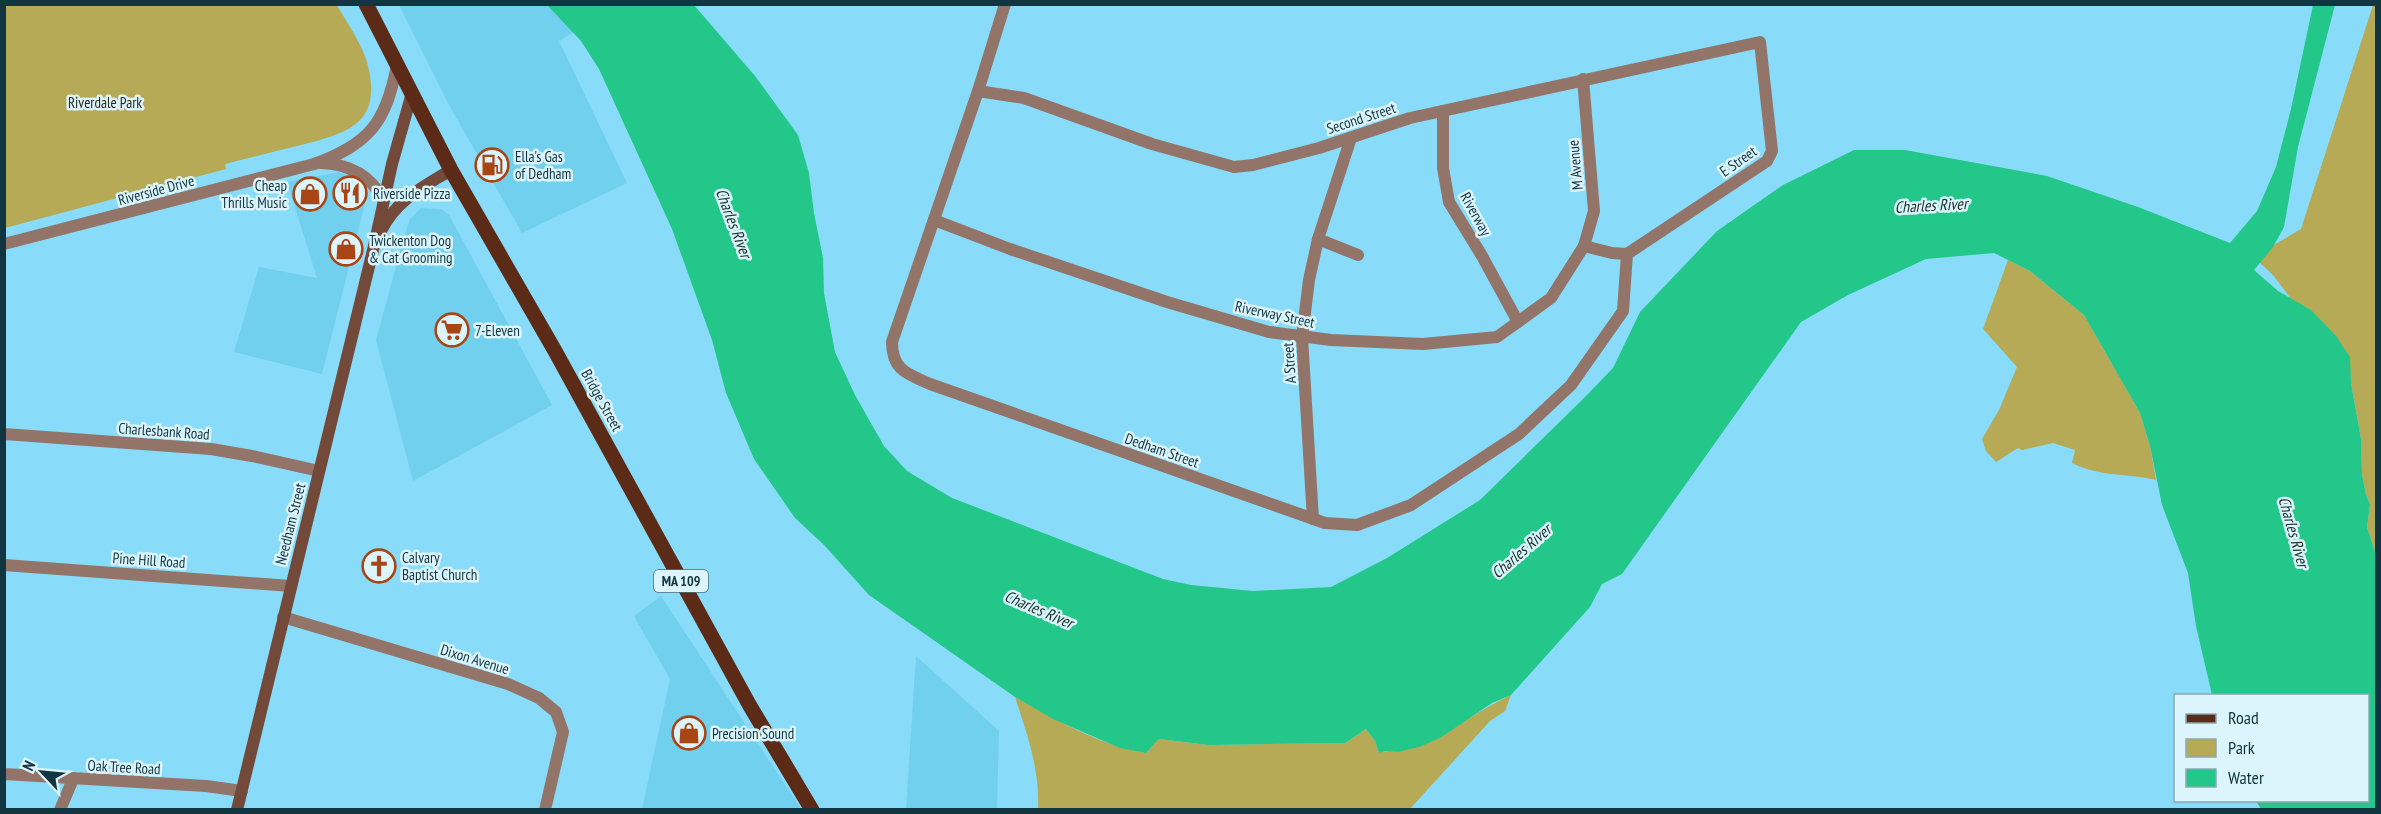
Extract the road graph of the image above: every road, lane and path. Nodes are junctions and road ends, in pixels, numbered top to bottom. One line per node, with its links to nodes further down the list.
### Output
1 (366, 4): 4 (main road, Bridge Street / MA 109)
2 (1005, 4): 6 (street, Dedham Street)
3 (1760, 42): 5 (street, Second Street); 18 (street, E Street)
4 (397, 65): 7 (main road, Bridge Street / MA 109); 10 (street, Riverside Drive)
5 (1583, 80): 8 (street, Second Street); 17 (street, M Avenue)
6 (978, 91): 9 (street, Second Street); 13 (street, Dedham Street)
7 (412, 93): 11 (main road, Bridge Street / MA 109); 12 (main road, Needham Street)
8 (1443, 111): 9 (street, Second Street); 20 (street, Riverway)
9 (1351, 138): 14 (street, A Street)
10 (314, 164): 12 (street, Riverside Drive); 15 (street, Riverside Drive)
11 (451, 170): 16 (main road, Needham Street); 34 (main road, Bridge Street / MA 109)
12 (383, 199): 16 (main road, Needham Street)
13 (934, 220): 21 (street, Riverway Street); 24 (street, Dedham Street)
14 (1318, 239): 19 (street); 21 (street, A Street)
15 (4, 244)
16 (374, 246): 23 (main road, Needham Street)
17 (1584, 246): 18 (street); 20 (street, Riverway Street)
18 (1628, 254): 24 (street, Dedham Street)
19 (1359, 255)
20 (1518, 321): 21 (street, Riverway Street)
21 (1302, 337): 24 (street, A Street)
22 (4, 434): 23 (street, Charlesbank Road)
23 (319, 471): 26 (main road, Needham Street)
24 (1313, 519)
25 (4, 565): 26 (street, Pine Hill Road)
26 (291, 586): 27 (main road, Needham Street)
27 (283, 617): 30 (main road, Needham Street); 33 (street, Dixon Avenue)
28 (4, 774): 29 (street, Oak Tree Road)
29 (73, 780): 30 (street, Oak Tree Road); 31 (street)
30 (242, 791): 32 (main road, Needham Street)
31 (60, 810)
32 (237, 810)
33 (545, 810)
34 (812, 810)

